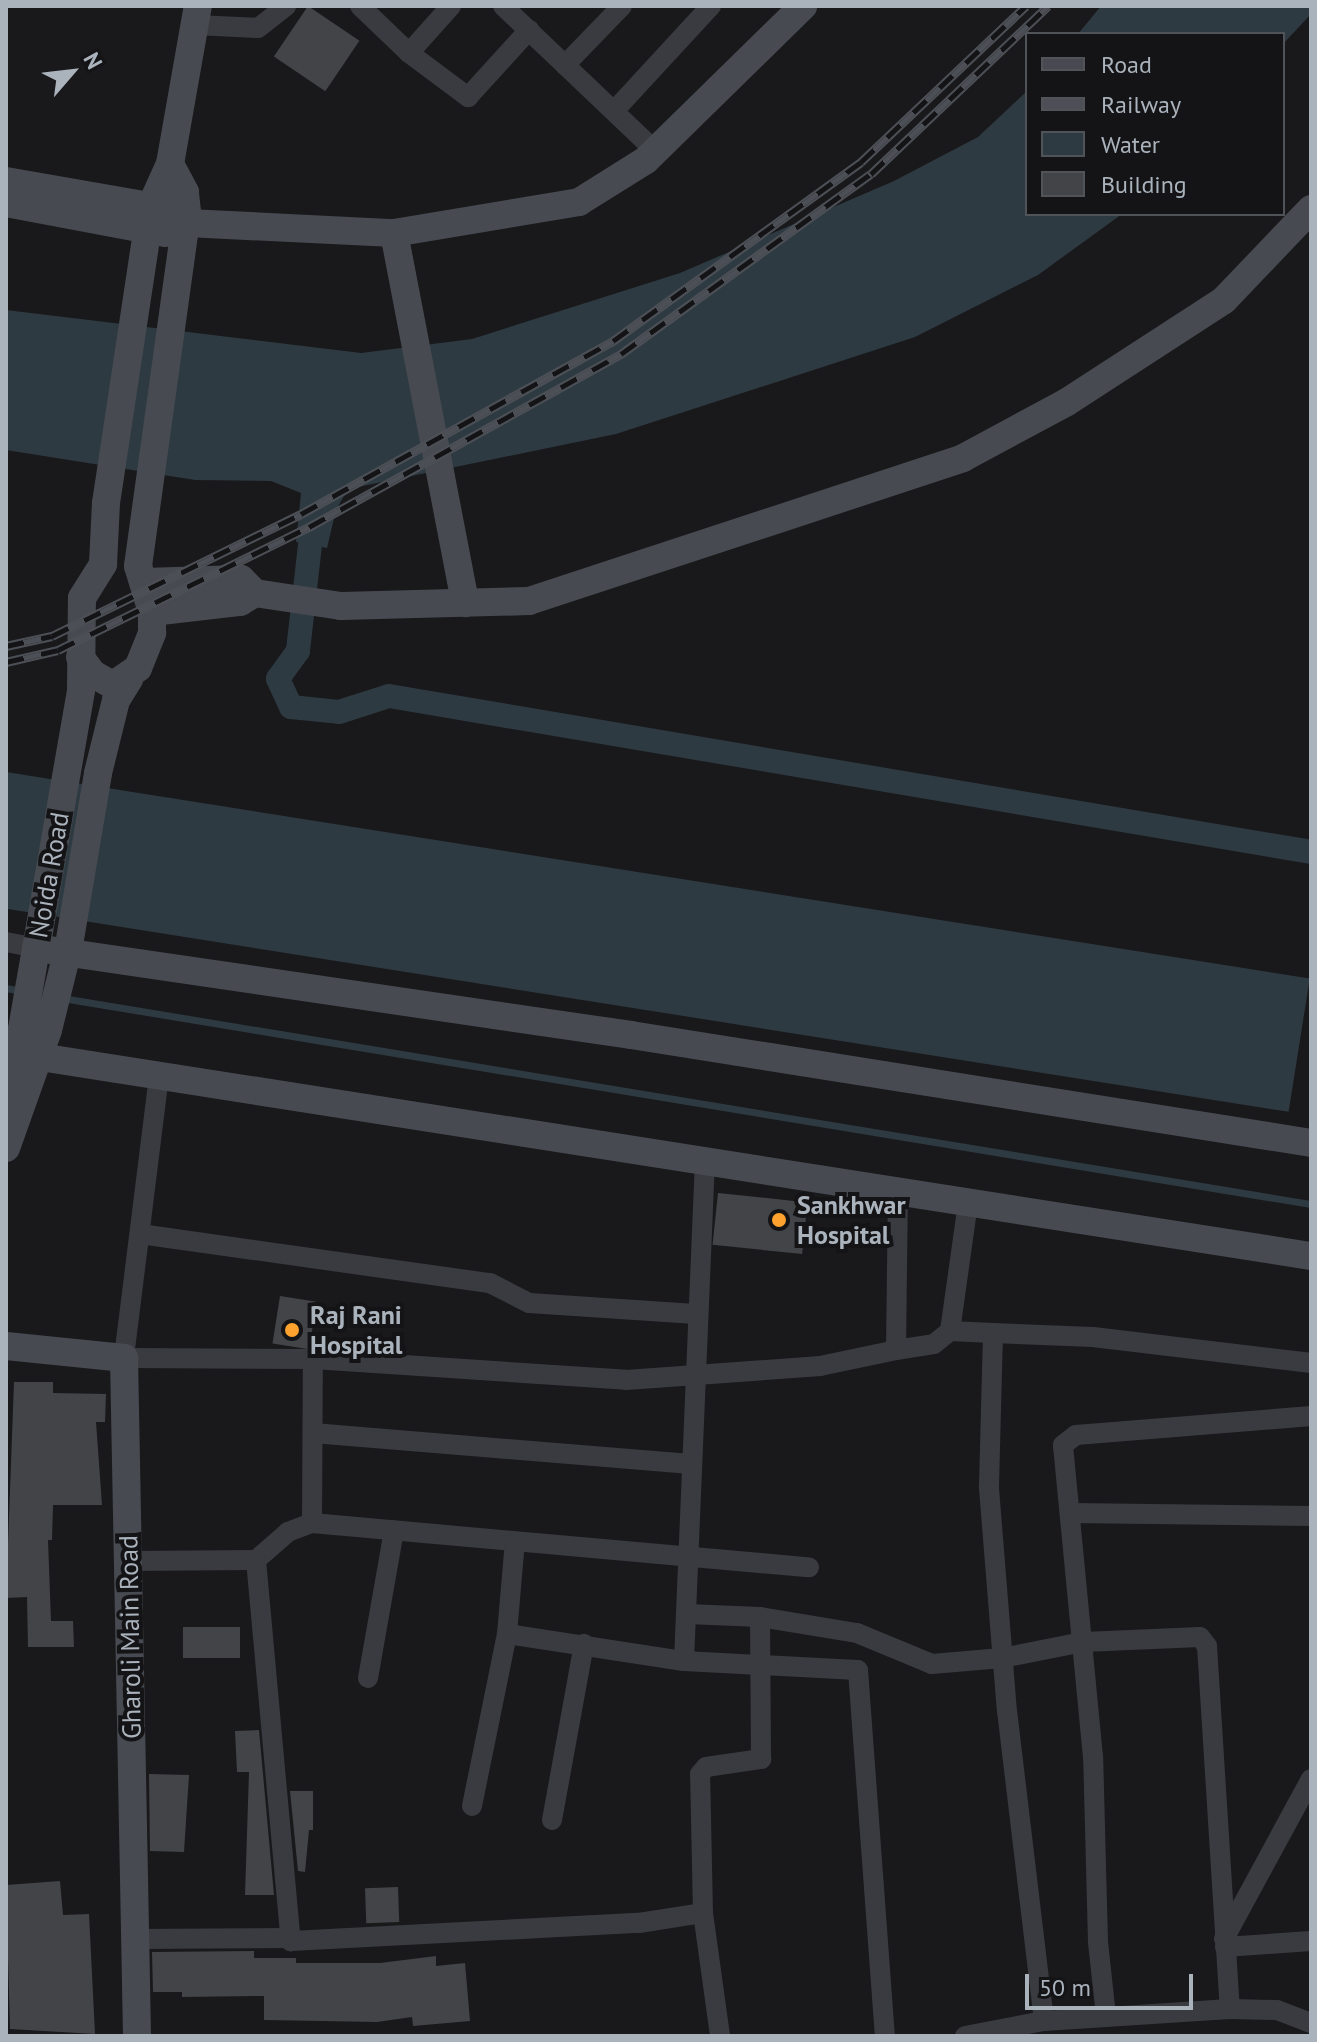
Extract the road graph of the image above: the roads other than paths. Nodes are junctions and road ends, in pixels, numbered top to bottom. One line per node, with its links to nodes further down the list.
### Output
1 (286, 6): 8 (street)
2 (451, 6): 10 (street)
3 (503, 6): 9 (street)
4 (622, 6): 11 (street)
5 (711, 6): 12 (street)
6 (803, 6): 13 (street)
7 (364, 7): 10 (street)
8 (197, 15): 14 (street)
9 (529, 30): 10 (street); 11 (street)
10 (409, 53)
11 (565, 65): 12 (street)
12 (614, 111): 13 (street)
13 (655, 151): 20 (street)
14 (170, 164): 18 (street); 19 (street)
15 (6, 181): 18 (street)
16 (6, 203): 18 (street)
17 (1311, 209): 24 (street)
18 (149, 231): 19 (street); 21 (street)
19 (186, 233): 20 (street); 22 (street)
20 (394, 233): 24 (street)
21 (103, 564): 22 (street); 26 (street)
22 (141, 574): 23 (street); 25 (street)
23 (255, 593): 24 (street); 25 (street)
24 (465, 603)
25 (152, 612): 27 (street)
26 (80, 657): 27 (street); 28 (street, Noida Road)
27 (129, 679): 30 (street, Noida Road)
28 (37, 940): 29 (street); 30 (street); 31 (street, Noida Road)
29 (6, 942)
30 (68, 950): 31 (street, Noida Road); 33 (street)
31 (27, 1045): 32 (street); 34 (street, Noida Road)
32 (159, 1076): 35 (street); 38 (street)
33 (1311, 1143)
34 (6, 1148)
35 (705, 1162): 36 (street); 40 (street)
36 (898, 1193): 37 (street); 44 (street)
37 (968, 1203): 39 (street); 41 (street)
38 (140, 1234): 40 (street); 45 (street)
39 (1311, 1256)
40 (696, 1314): 48 (street)
41 (950, 1331): 42 (street); 44 (street)
42 (993, 1333): 47 (street); 66 (street)
43 (6, 1346): 45 (street)
44 (896, 1350): 48 (street)
45 (124, 1358): 46 (street); 59 (street, Gharoli Main Road)
46 (313, 1359): 48 (street); 50 (street)
47 (1311, 1363)
48 (693, 1377): 51 (street)
49 (1311, 1416): 52 (street)
50 (313, 1433): 51 (street); 54 (street)
51 (691, 1464): 57 (street)
52 (1070, 1513): 53 (street); 64 (street)
53 (1311, 1516)
54 (312, 1523): 55 (street); 58 (street)
55 (394, 1530): 56 (street); 69 (street)
56 (515, 1541): 57 (street); 63 (street)
57 (691, 1557): 60 (street); 61 (street)
58 (256, 1560): 59 (street); 74 (street)
59 (128, 1561): 75 (street, Gharoli Main Road)
60 (809, 1567)
61 (687, 1614): 62 (street); 67 (street)
62 (760, 1617): 66 (street); 68 (street)
63 (507, 1634): 65 (street); 71 (street)
64 (1083, 1642): 66 (street); 77 (street); 79 (street)
65 (584, 1644): 67 (street); 72 (street)
66 (1002, 1658): 80 (street)
67 (684, 1661): 68 (street)
68 (758, 1666): 73 (street); 84 (street)
69 (368, 1678)
70 (1311, 1779): 77 (street)
71 (472, 1806)
72 (552, 1820)
73 (703, 1913): 74 (street); 83 (street)
74 (288, 1938): 75 (street)
75 (135, 1939): 82 (street, Gharoli Main Road)
76 (1311, 1941): 77 (street)
77 (1224, 1943): 78 (street)
78 (1230, 2009): 79 (street); 81 (street)
79 (1106, 2016): 80 (street)
80 (1044, 2021): 85 (street)
81 (1311, 2023)
82 (137, 2036)
83 (720, 2036)
84 (885, 2036)
85 (965, 2036)

